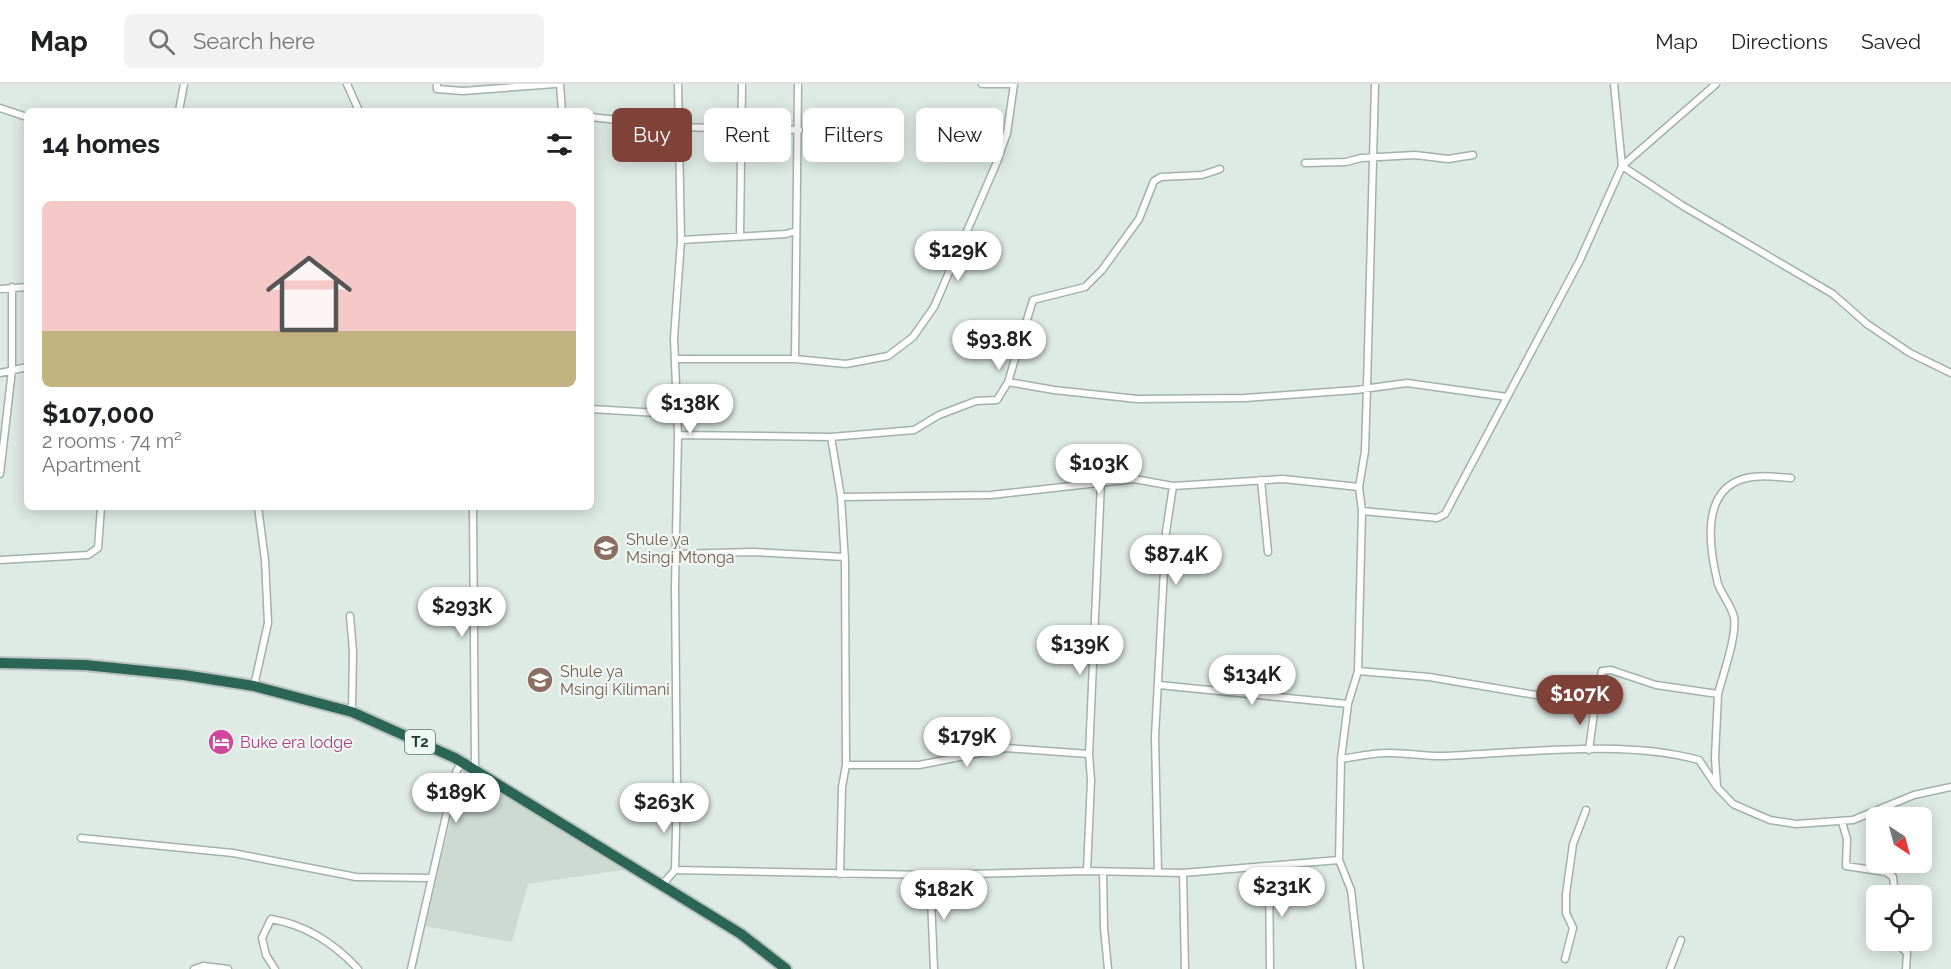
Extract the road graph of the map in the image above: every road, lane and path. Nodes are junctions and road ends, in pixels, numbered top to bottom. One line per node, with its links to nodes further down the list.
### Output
1 (184, 84): 15 (street)
2 (347, 84): 16 (street)
3 (437, 84): 4 (street)
4 (555, 84)
5 (560, 84): 17 (street)
6 (678, 84): 18 (street)
7 (742, 84): 19 (street)
8 (798, 84): 24 (street)
9 (982, 84): 10 (street)
10 (1014, 84): 39 (street)
11 (1375, 84): 26 (street)
12 (1614, 84): 30 (street)
13 (1716, 84): 30 (street)
14 (0, 108): 20 (street)
15 (180, 108)
16 (358, 108)
17 (562, 108)
18 (678, 108)
19 (741, 108)
20 (24, 116)
21 (594, 117): 22 (street)
22 (612, 119)
23 (791, 130): 24 (street)
24 (799, 130): 32 (street)
25 (1473, 155): 26 (street)
26 (1375, 157): 29 (street); 45 (street)
27 (679, 162): 34 (street)
28 (740, 162): 33 (street)
29 (1305, 163)
30 (1622, 166): 43 (street); 46 (street)
31 (1220, 169): 44 (street)
32 (796, 231): 33 (street); 39 (street)
33 (740, 237): 34 (street)
34 (681, 240): 38 (street)
35 (12, 287): 36 (street); 37 (street); 41 (street)
36 (24, 287)
37 (0, 289)
38 (677, 359): 39 (street); 48 (street)
39 (795, 359)
40 (24, 368): 41 (street)
41 (12, 370): 42 (street); 51 (street)
42 (0, 373)
43 (1951, 373)
44 (1008, 382): 45 (street); 50 (street)
45 (1367, 387): 46 (street); 56 (street)
46 (1507, 397): 61 (street)
47 (594, 410): 48 (street)
48 (675, 414): 49 (street)
49 (678, 435): 50 (street); 63 (street)
50 (831, 437): 57 (street)
51 (0, 474)
52 (1791, 478): 71 (street)
53 (1261, 480): 55 (street); 56 (street); 62 (street)
54 (1101, 483): 55 (street); 57 (street); 76 (street)
55 (1173, 486): 69 (street)
56 (1359, 487): 61 (street)
57 (841, 497): 64 (street)
58 (100, 510): 65 (street)
59 (258, 510): 70 (street)
60 (473, 510): 80 (street)
61 (1362, 511): 68 (street)
62 (1268, 552)
63 (676, 554): 64 (street); 88 (street)
64 (845, 557): 79 (street)
65 (0, 561)
66 (350, 616): 74 (street)
67 (0, 663): 70 (highway, T2)
68 (1358, 671): 72 (street); 73 (street)
69 (1159, 685): 72 (street); 91 (street)
70 (254, 686): 74 (highway, T2)
71 (1718, 694): 73 (street); 81 (street)
72 (1348, 704): 77 (street)
73 (1595, 705): 75 (street)
74 (352, 712): 78 (highway, T2)
75 (1589, 750): 77 (street); 81 (street)
76 (1089, 754): 79 (street); 89 (street)
77 (1341, 759): 86 (street)
78 (462, 762): 80 (highway, T2); 95 (street)
79 (846, 765): 93 (street)
80 (475, 770): 96 (highway, T2)
81 (1717, 787): 84 (street)
82 (1951, 787): 84 (street)
83 (1586, 810): 100 (street)
84 (1842, 822): 97 (street)
85 (81, 838): 95 (street)
86 (1339, 860): 87 (street); 111 (street)
87 (1269, 867): 92 (street); 110 (street)
88 (675, 870): 93 (street); 96 (street)
89 (1087, 871): 90 (street); 94 (street)
90 (1103, 872): 91 (street); 108 (street)
91 (1158, 872): 92 (street)
92 (1183, 873): 109 (street)
93 (840, 874): 94 (street)
94 (930, 875): 107 (street)
95 (431, 878): 105 (street)
96 (662, 885): 106 (highway, T2)
97 (1894, 885)
98 (1681, 940): 112 (street)
99 (1905, 951): 113 (street)
100 (1565, 959)
101 (194, 969): 102 (street)
102 (228, 969)
103 (275, 969): 104 (street)
104 (358, 969)
105 (411, 969)
106 (786, 969)
107 (934, 969)
108 (1108, 969)
109 (1185, 969)
110 (1270, 969)
111 (1360, 969)
112 (1670, 969)
113 (1906, 969)

